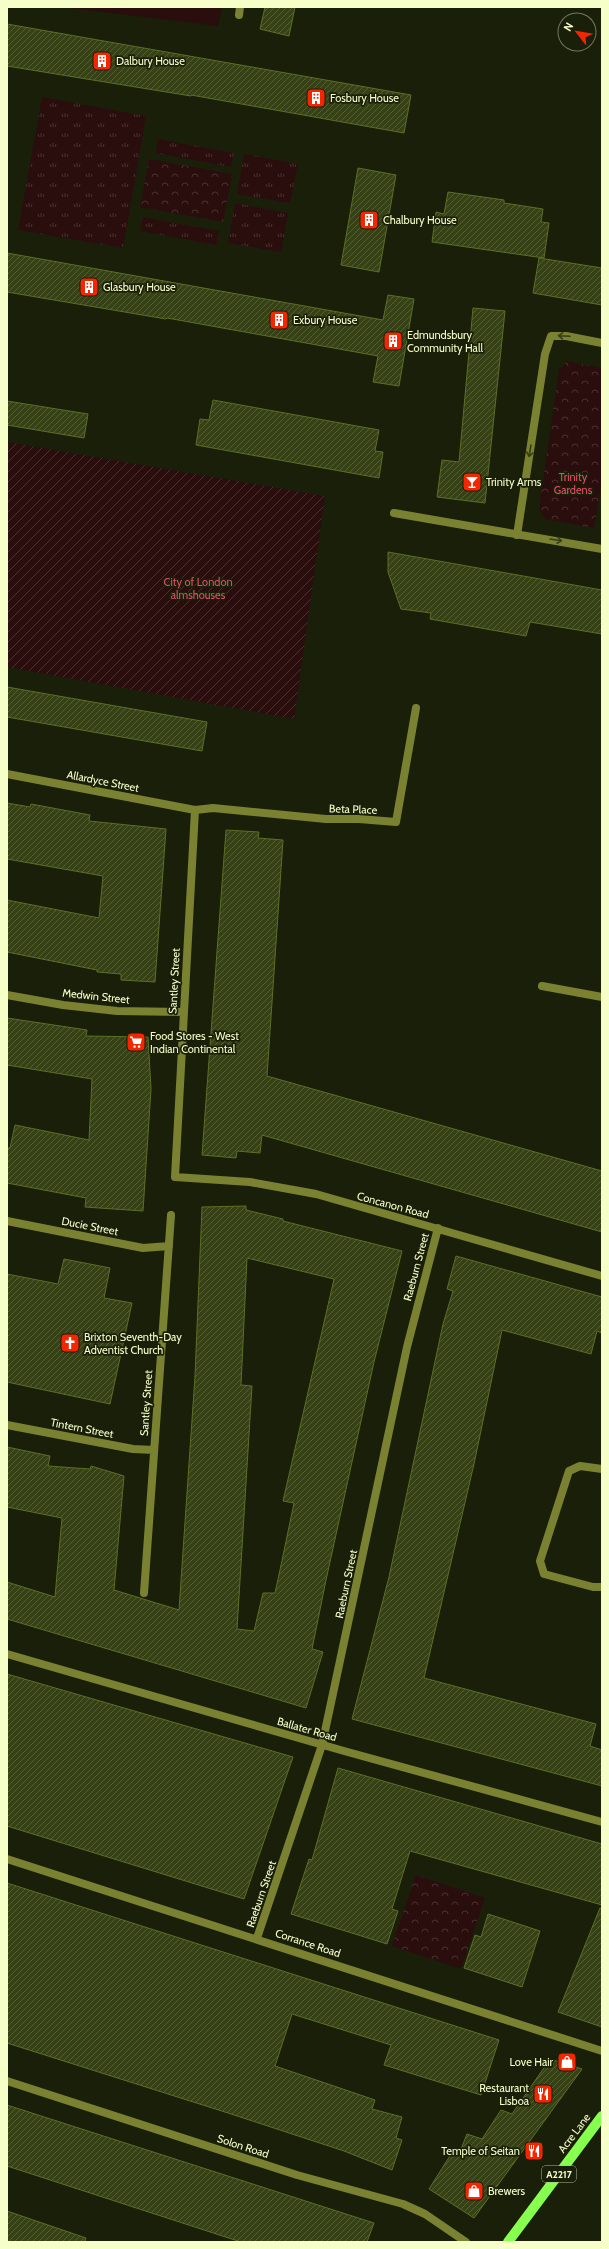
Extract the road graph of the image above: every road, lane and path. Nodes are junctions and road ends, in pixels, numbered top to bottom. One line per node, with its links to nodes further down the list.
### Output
1 (602, 343): 3 (street, one-way to 3)
2 (394, 513): 3 (street)
3 (517, 535): 4 (street, one-way to 4)
4 (602, 549)
5 (416, 708): 7 (street, Beta Place)
6 (7, 774): 7 (street, Allardyce Street)
7 (195, 810): 11 (street, Santley Street)
8 (542, 986): 10 (street)
9 (7, 995): 11 (street, Medwin Street)
10 (602, 997)
11 (183, 1012): 12 (street, Santley Street)
12 (175, 1177): 15 (street, Concanon Road)
13 (171, 1215): 16 (street, Santley Street)
14 (7, 1221): 16 (street, Ducie Street)
15 (438, 1228): 17 (street, Concanon Road); 24 (street, Raeburn Street)
16 (169, 1246): 19 (street, Santley Street)
17 (602, 1276)
18 (7, 1425): 19 (street, Tintern Street)
19 (154, 1450): 22 (street, Santley Street)
20 (602, 1469): 21 (street)
21 (602, 1586)
22 (144, 1593)
23 (7, 1654): 24 (street, Ballater Road)
24 (322, 1745): 25 (street, Ballater Road); 27 (street, Raeburn Street)
25 (602, 1822)
26 (7, 1859): 27 (street, Corrance Road)
27 (257, 1938): 28 (street, Corrance Road)
28 (602, 2051)
29 (7, 2081): 31 (street, Solon Road)
30 (602, 2116): 32 (main road, Acre Lane / A2217)
31 (466, 2242)
32 (508, 2242)

